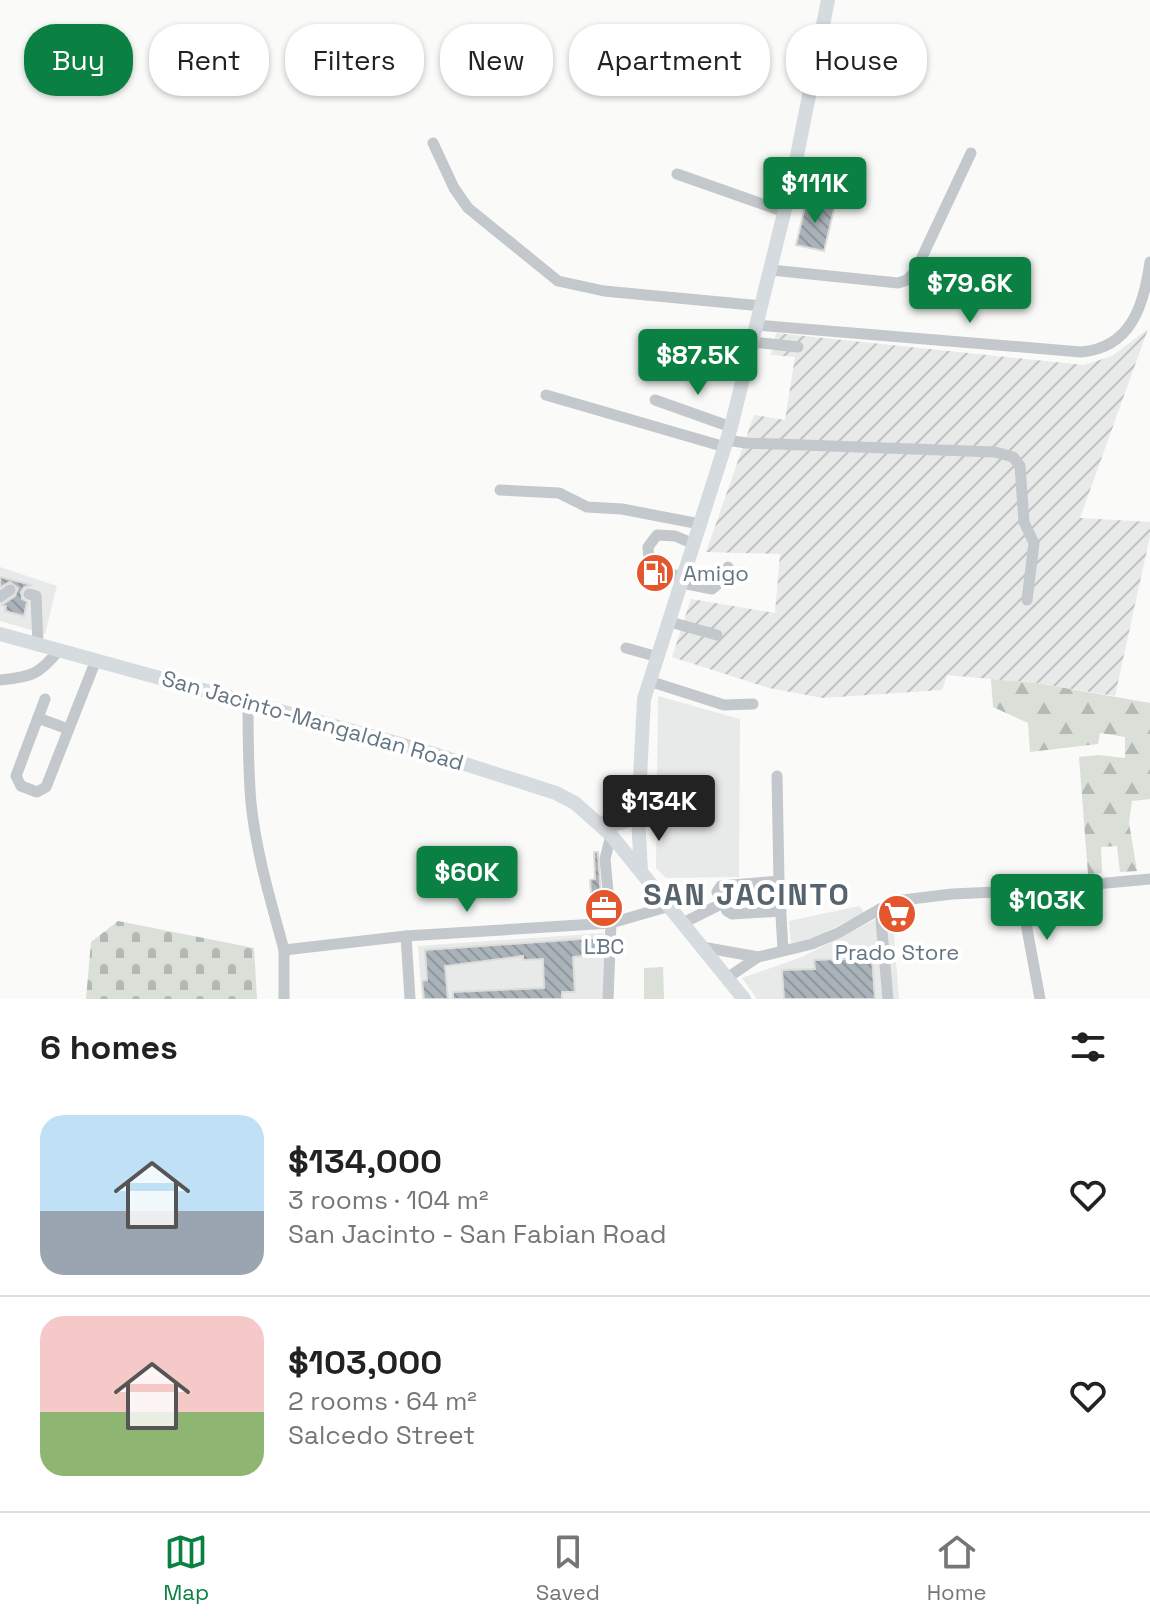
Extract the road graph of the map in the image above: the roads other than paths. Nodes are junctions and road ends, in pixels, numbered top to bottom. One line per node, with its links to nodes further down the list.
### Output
1 (828, 0): 5 (main road)
2 (433, 143): 8 (street)
3 (971, 153): 7 (street)
4 (677, 174): 5 (street)
5 (785, 212): 7 (main road)
6 (1150, 262): 9 (street)
7 (771, 270): 8 (main road)
8 (762, 306): 9 (main road)
9 (757, 325): 10 (main road)
10 (753, 342): 11 (street); 14 (main road)
11 (798, 347)
12 (546, 395): 14 (street)
13 (655, 400): 14 (street)
14 (728, 438): 16 (main road); 21 (street)
15 (500, 490): 16 (street)
16 (700, 524): 17 (main road)
17 (694, 544): 19 (main road); 19 (street)
18 (728, 567): 19 (street)
19 (683, 580): 22 (main road)
20 (29, 594): 25 (street)
21 (1027, 600)
22 (671, 618): 24 (street); 28 (main road)
23 (0, 634): 25 (main road, San Jacinto-Mangaldan Road)
24 (717, 635)
25 (38, 644): 27 (main road, San Jacinto-Mangaldan Road)
26 (626, 648): 28 (street)
27 (59, 650): 29 (main road, San Jacinto-Mangaldan Road); 30 (street)
28 (658, 657): 31 (main road)
29 (96, 660): 33 (main road, San Jacinto-Mangaldan Road); 36 (street)
30 (0, 680)
31 (649, 681): 34 (street); 38 (main road)
32 (45, 699): 35 (street)
33 (248, 702): 39 (main road, San Jacinto-Mangaldan Road); 53 (street)
34 (753, 704)
35 (38, 718): 36 (street); 36 (street)
36 (68, 729)
37 (777, 776): 43 (street)
38 (638, 817): 39 (main road); 41 (main road)
39 (598, 822): 40 (main road, San Jacinto-Mangaldan Road)
40 (611, 835): 41 (main road, San Jacinto-Mangaldan Road); 49 (street)
41 (641, 871): 46 (main road, San Jacinto-Mangaldan Road)
42 (1150, 879): 44 (street)
43 (779, 881): 45 (street); 48 (street)
44 (1020, 891): 47 (street); 62 (street)
45 (723, 903): 48 (street); 50 (street)
46 (670, 906): 49 (street); 50 (main road, San Jacinto-Mangaldan Road)
47 (880, 909): 54 (street); 61 (street)
48 (781, 911): 54 (street)
49 (611, 923): 51 (street); 59 (street)
50 (683, 923): 52 (main road, San Jacinto-Mangaldan Road)
51 (406, 936): 53 (street); 58 (street)
52 (702, 947): 55 (street); 56 (main road, San Jacinto-Mangaldan Road)
53 (284, 950): 57 (street)
54 (783, 950): 55 (street)
55 (758, 957): 56 (street)
56 (727, 978): 60 (main road, San Jacinto-Mangaldan Road)
57 (284, 999)
58 (410, 999)
59 (608, 999)
60 (744, 999)
61 (888, 999)
62 (1040, 999)

